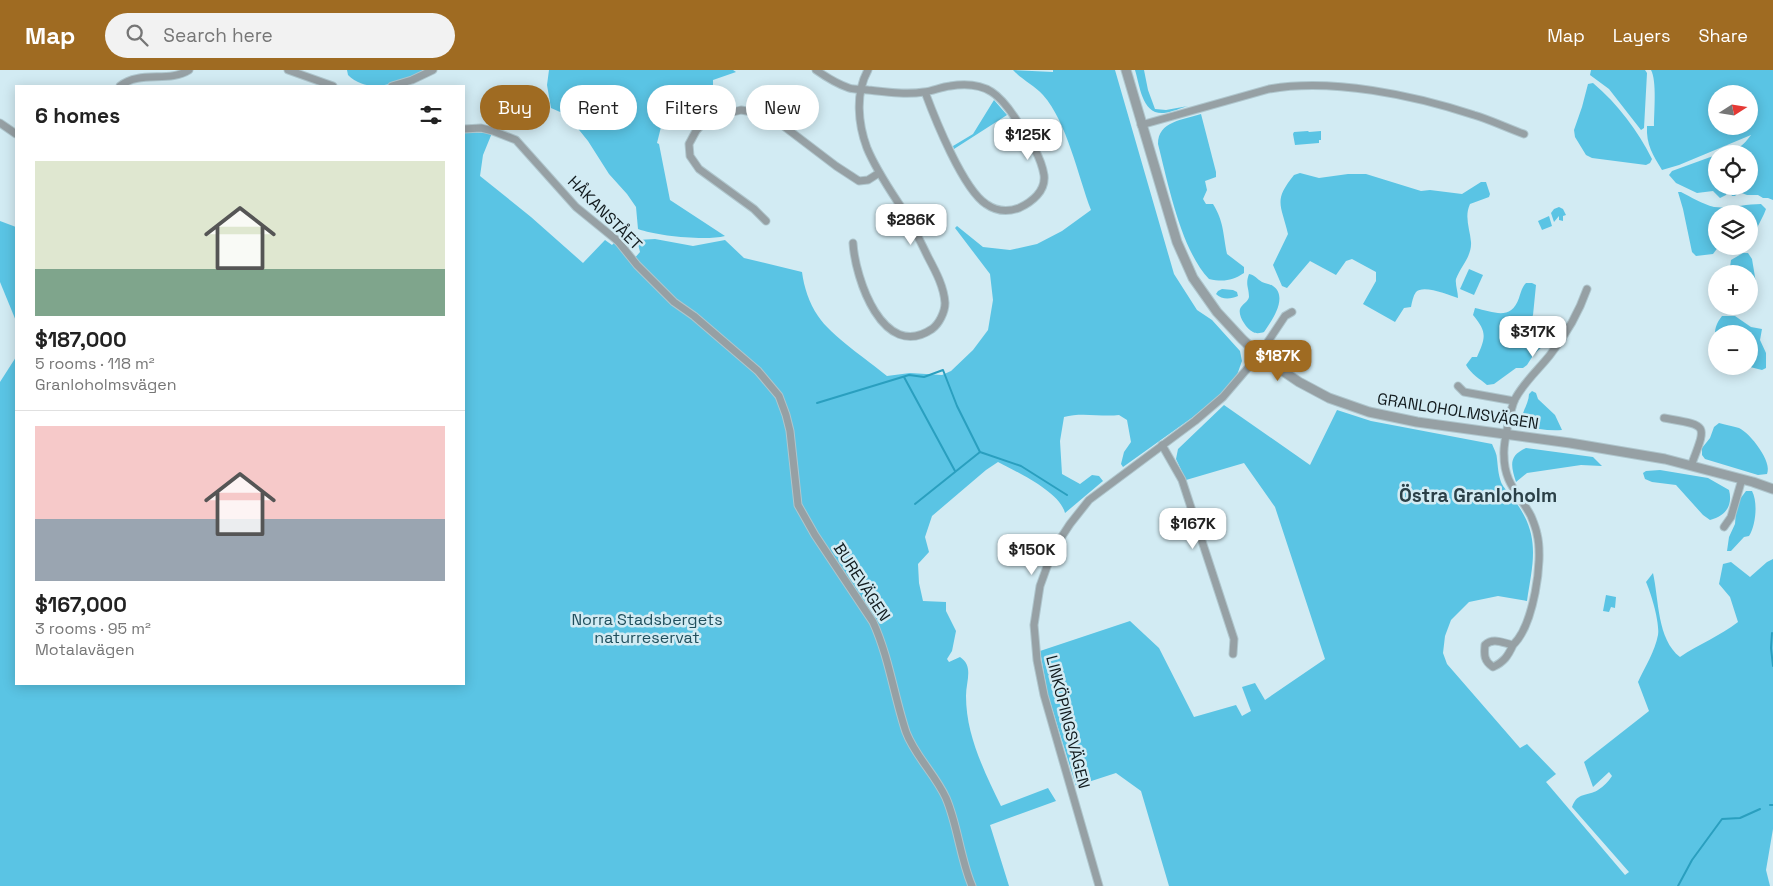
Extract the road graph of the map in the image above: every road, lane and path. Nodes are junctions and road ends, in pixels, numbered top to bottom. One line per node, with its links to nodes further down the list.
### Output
1 (189, 70): 7 (street)
2 (288, 70): 8 (street)
3 (433, 70): 9 (street)
4 (816, 70): 10 (street)
5 (868, 70): 10 (street)
6 (1126, 70): 13 (street, GRANLOHOLMSVÄGEN)
7 (122, 85)
8 (329, 85)
9 (395, 85)
10 (861, 89): 11 (street); 17 (street)
11 (926, 92): 11 (street)
12 (0, 123): 15 (street)
13 (1141, 125): 16 (street); 22 (street, GRANLOHOLMSVÄGEN)
14 (465, 129): 23 (street, HÅKANSTÅET)
15 (15, 133)
16 (1524, 134)
17 (880, 174): 18 (street); 19 (street)
18 (766, 221)
19 (853, 244)
20 (1587, 289): 25 (street)
21 (1292, 312): 22 (street, LINKÖPINGSVÄGEN)
22 (1259, 355): 27 (street, GRANLOHOLMSVÄGEN); 28 (street, LINKÖPINGSVÄGEN)
23 (743, 357): 35 (street, BUREVÄGEN)
24 (1458, 386): 25 (street)
25 (1514, 401): 27 (street)
26 (1664, 418): 29 (street)
27 (1507, 435): 29 (street, GRANLOHOLMSVÄGEN); 33 (street)
28 (1162, 445): 34 (street); 36 (street, LINKÖPINGSVÄGEN)
29 (1691, 466): 30 (street, GRANLOHOLMSVÄGEN)
30 (1742, 479): 31 (street, GRANLOHOLMSVÄGEN); 32 (street)
31 (1773, 489)
32 (1724, 527)
33 (1513, 645): 33 (street)
34 (1233, 654)
35 (972, 886)
36 (1099, 886)

